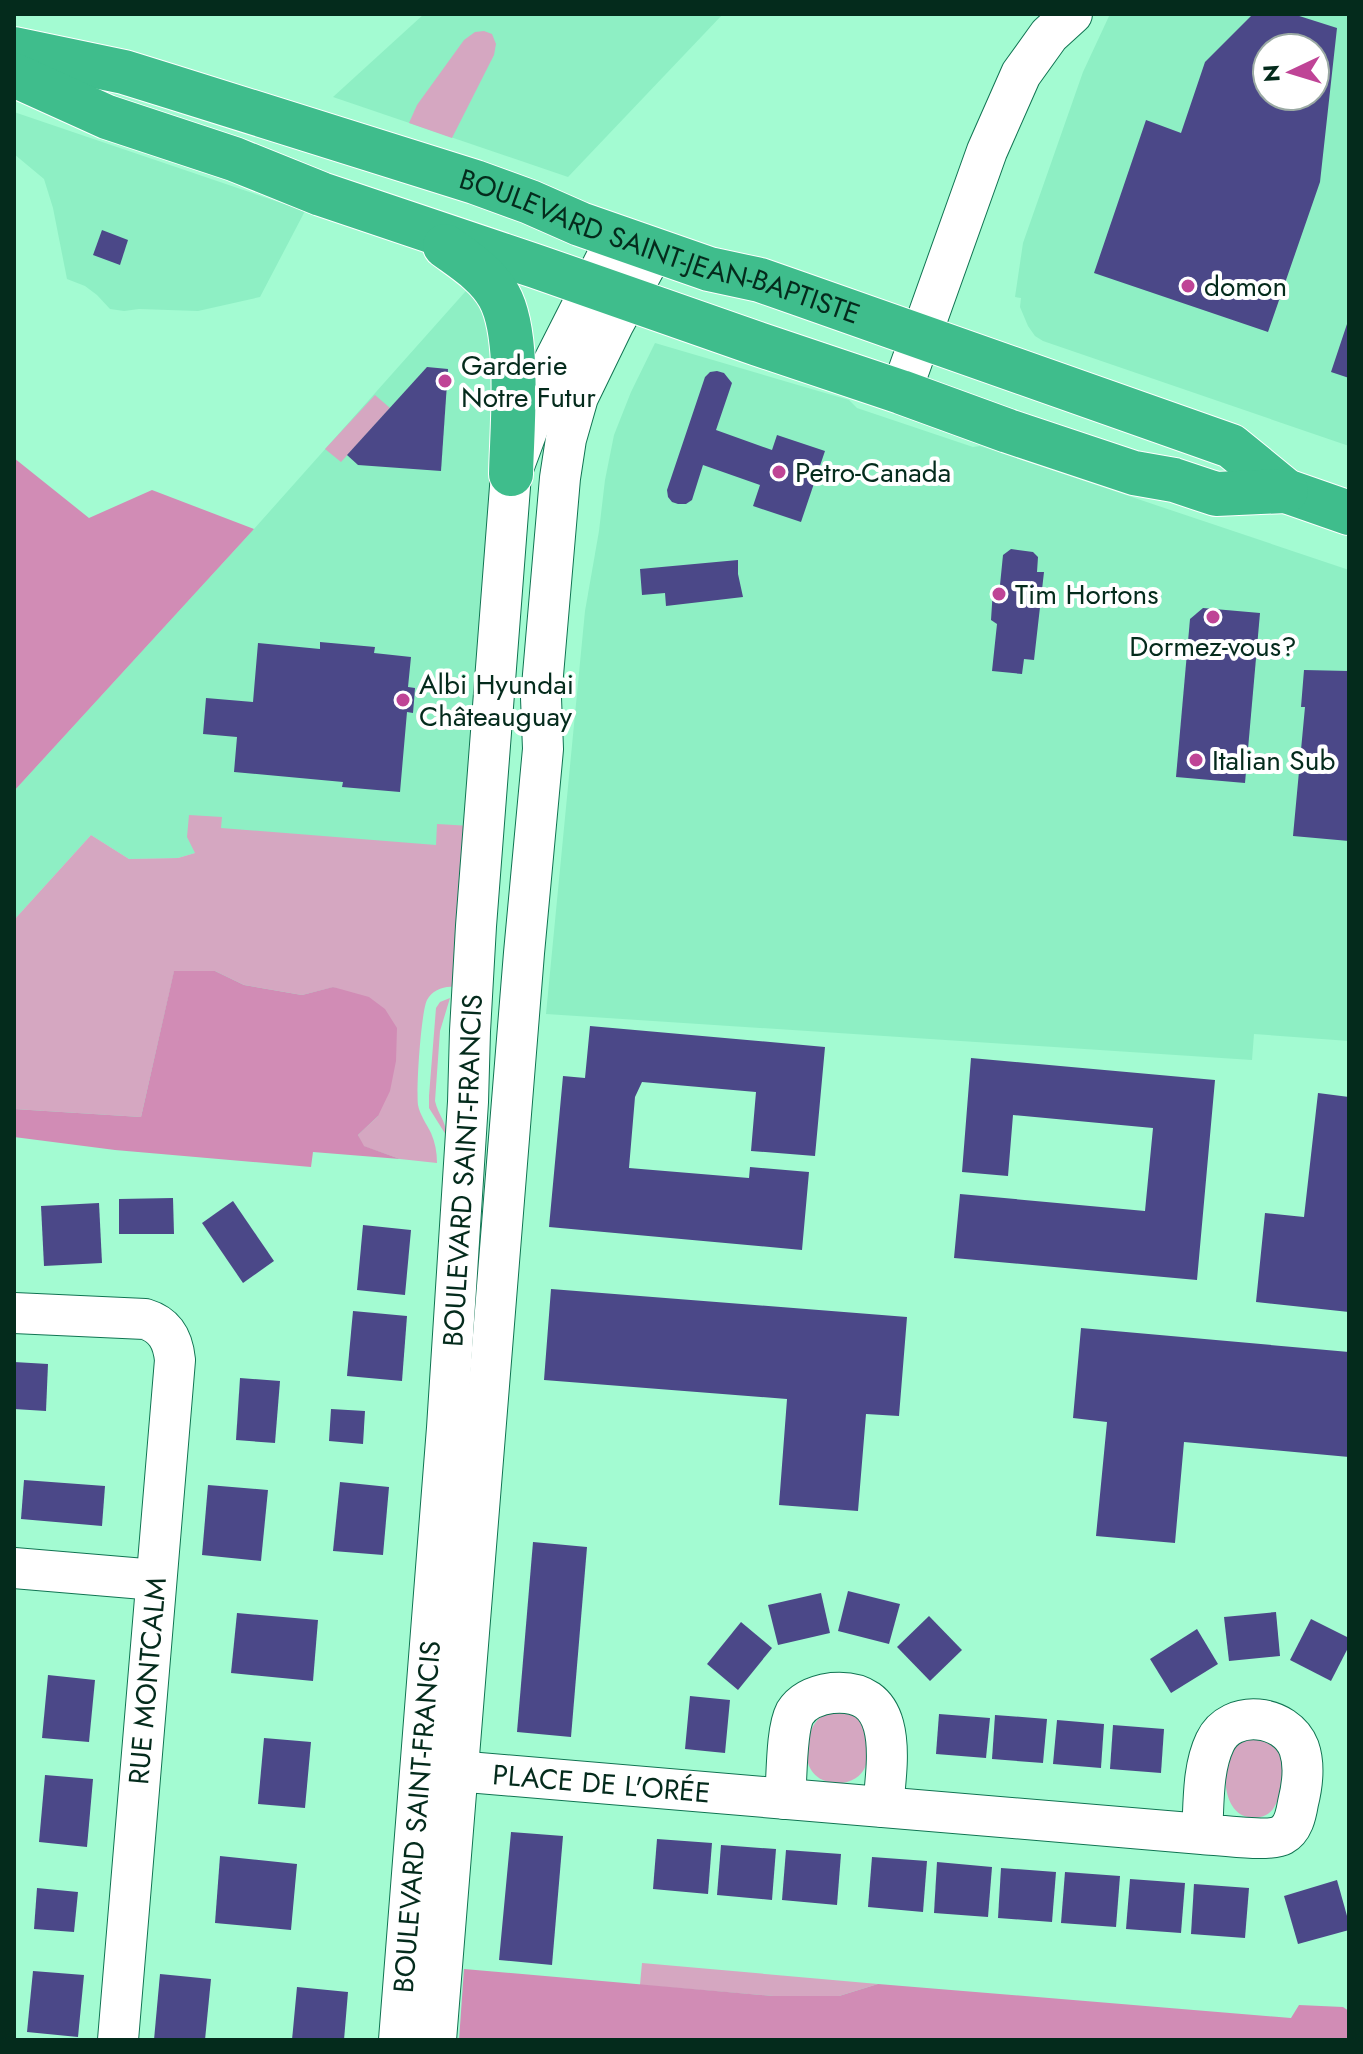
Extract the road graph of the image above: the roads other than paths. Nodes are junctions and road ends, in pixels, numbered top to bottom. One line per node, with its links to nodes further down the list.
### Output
1 (1072, 14): 7 (street)
2 (14, 49): 5 (highway, BOULEVARD SAINT-JEAN-BAPTISTE)
3 (14, 75): 4 (highway, BOULEVARD SAINT-JEAN-BAPTISTE)
4 (420, 228): 6 (highway, BOULEVARD SAINT-JEAN-BAPTISTE); 9 (highway)
5 (635, 243): 6 (street); 7 (highway, BOULEVARD SAINT-JEAN-BAPTISTE)
6 (603, 306): 8 (highway, BOULEVARD SAINT-JEAN-BAPTISTE); 9 (street, BOULEVARD SAINT-FRANCIS); 15 (street, BOULEVARD SAINT-FRANCIS)
7 (920, 336): 8 (street); 10 (highway, BOULEVARD SAINT-JEAN-BAPTISTE)
8 (901, 392): 10 (highway, BOULEVARD SAINT-JEAN-BAPTISTE)
9 (511, 474): 15 (street, BOULEVARD SAINT-FRANCIS)
10 (1286, 491): 11 (highway, BOULEVARD SAINT-JEAN-BAPTISTE)
11 (1349, 513)
12 (14, 1313): 14 (street, RUE MONTCALM)
13 (14, 1568): 14 (street)
14 (156, 1580): 19 (street, RUE MONTCALM)
15 (439, 1770): 16 (street, PLACE DE L'ORÉE); 20 (street, BOULEVARD SAINT-FRANCIS); 21 (street, BOULEVARD SAINT-FRANCIS)
16 (785, 1799): 17 (street, PLACE DE L'ORÉE); 17 (street)
17 (883, 1807): 18 (street, PLACE DE L'ORÉE)
18 (1202, 1834)
19 (118, 2040)
20 (399, 2040)
21 (436, 2040)

